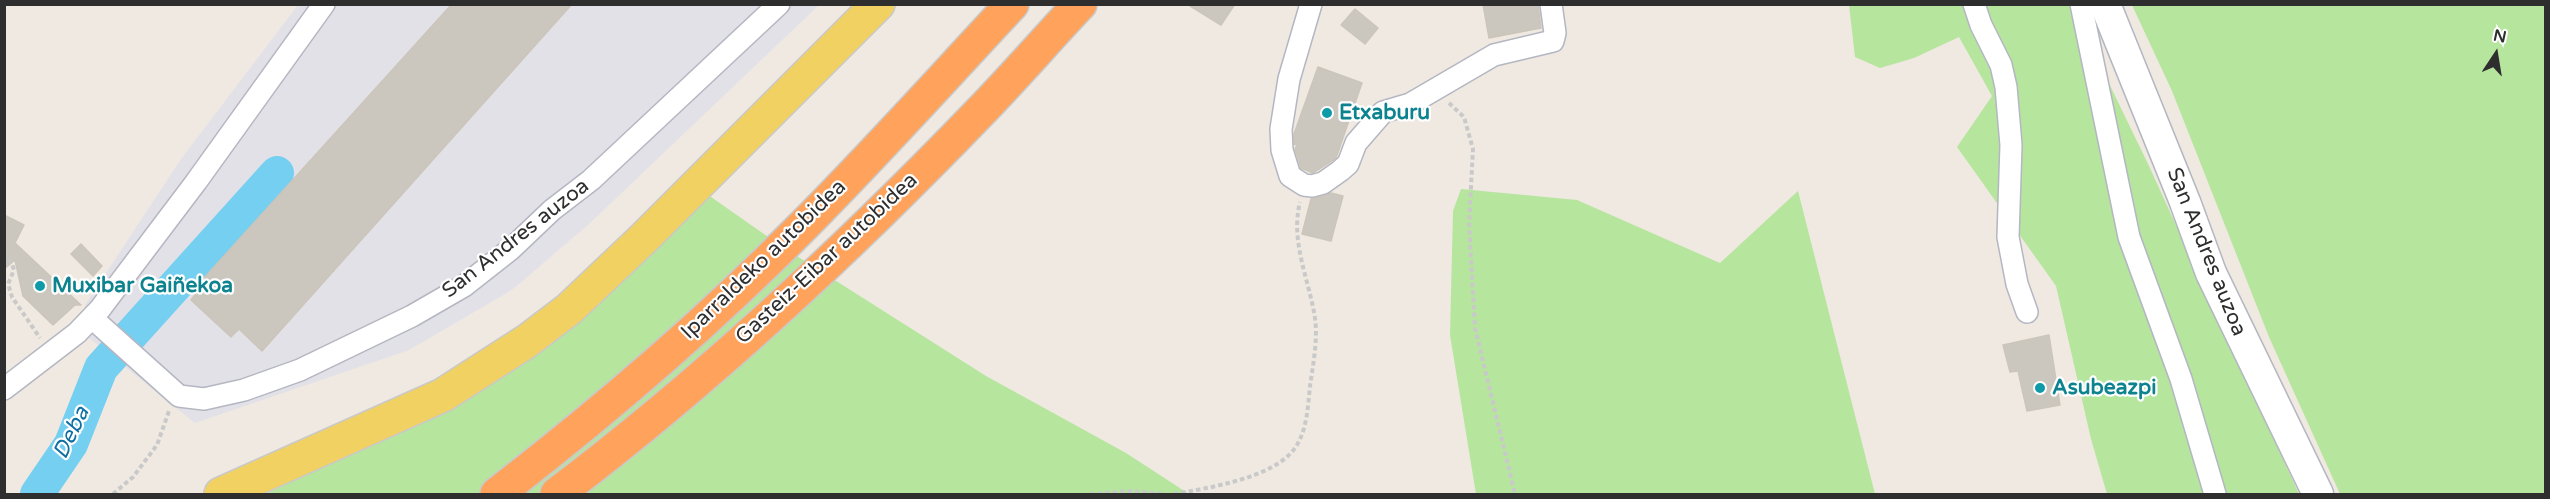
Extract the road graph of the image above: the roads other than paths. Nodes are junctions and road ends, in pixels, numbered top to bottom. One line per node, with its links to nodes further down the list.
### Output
1 (324, 4): 12 (street)
2 (779, 4): 12 (street, San Andres auzoa)
3 (878, 4): 14 (main road)
4 (1012, 4): 15 (highway, Iparraldeko autobidea)
5 (1080, 4): 16 (highway, Gasteiz-Eibar autobidea)
6 (1311, 4): 7 (street)
7 (1551, 4)
8 (1974, 4): 11 (street)
9 (2081, 4): 17 (street)
10 (2105, 4): 18 (street, San Andres auzoa)
11 (2027, 312)
12 (92, 318): 13 (street)
13 (4, 389)
14 (221, 495)
15 (497, 495)
16 (557, 495)
17 (2215, 495)
18 (2318, 495)

